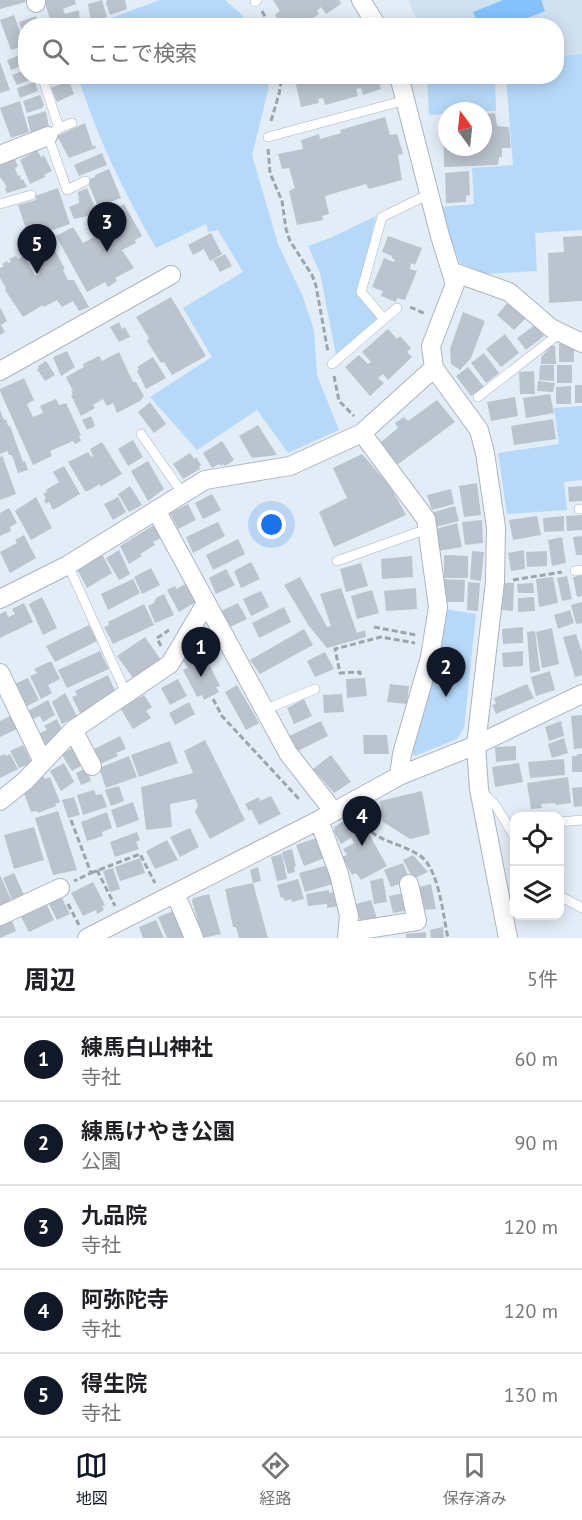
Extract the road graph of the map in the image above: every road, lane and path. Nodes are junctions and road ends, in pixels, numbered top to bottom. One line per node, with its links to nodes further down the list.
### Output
1 (361, 0): 2 (street)
2 (372, 18)
3 (44, 84): 8 (lane)
4 (280, 84): 9 (path)
5 (401, 84): 6 (street)
6 (406, 100): 9 (lane); 15 (street)
7 (72, 123): 8 (lane)
8 (53, 132): 10 (street); 11 (lane)
9 (268, 138): 22 (path)
10 (0, 154)
11 (85, 181)
12 (32, 195): 14 (lane)
13 (423, 197): 19 (lane)
14 (0, 204)
15 (453, 272): 20 (street); 23 (street)
16 (171, 275): 24 (street)
17 (397, 308): 18 (path); 19 (lane)
18 (433, 317)
19 (384, 320): 22 (lane)
20 (560, 333): 21 (street); 25 (lane)
21 (582, 344)
22 (332, 364): 26 (path)
23 (434, 368): 26 (street); 47 (street)
24 (0, 371)
25 (478, 397)
26 (362, 433): 28 (street); 30 (street)
27 (141, 434): 28 (lane)
28 (183, 494): 29 (street)
29 (156, 510): 32 (street); 36 (street)
30 (427, 529): 31 (lane); 38 (street)
31 (338, 561)
32 (68, 565): 35 (street); 42 (lane)
33 (579, 570): 34 (path)
34 (527, 578)
35 (0, 599)
36 (206, 603): 42 (street); 45 (street)
37 (374, 627): 38 (path)
38 (432, 642): 40 (path); 50 (street)
39 (0, 673): 48 (street)
40 (360, 675)
41 (315, 689): 45 (lane)
42 (126, 693): 46 (street)
43 (582, 694): 47 (street)
44 (213, 699): 53 (path)
45 (264, 710): 54 (street)
46 (73, 730): 48 (street); 49 (street)
47 (476, 746): 50 (street); 51 (street)
48 (43, 762): 52 (street)
49 (92, 765)
50 (399, 776): 54 (street)
51 (479, 789): 57 (lane); 70 (street)
52 (0, 801)
53 (306, 807)
54 (326, 816): 62 (street); 67 (street)
55 (582, 820): 56 (lane)
56 (564, 822)
57 (510, 824)
58 (97, 870): 59 (path); 62 (path); 65 (path)
59 (91, 873)
60 (409, 884): 67 (street)
61 (60, 888): 66 (street)
62 (168, 892): 68 (street); 69 (street)
63 (564, 900): 64 (lane)
64 (582, 908)
65 (118, 914)
66 (0, 916)
67 (347, 935)
68 (87, 938)
69 (194, 938)
70 (508, 938)

